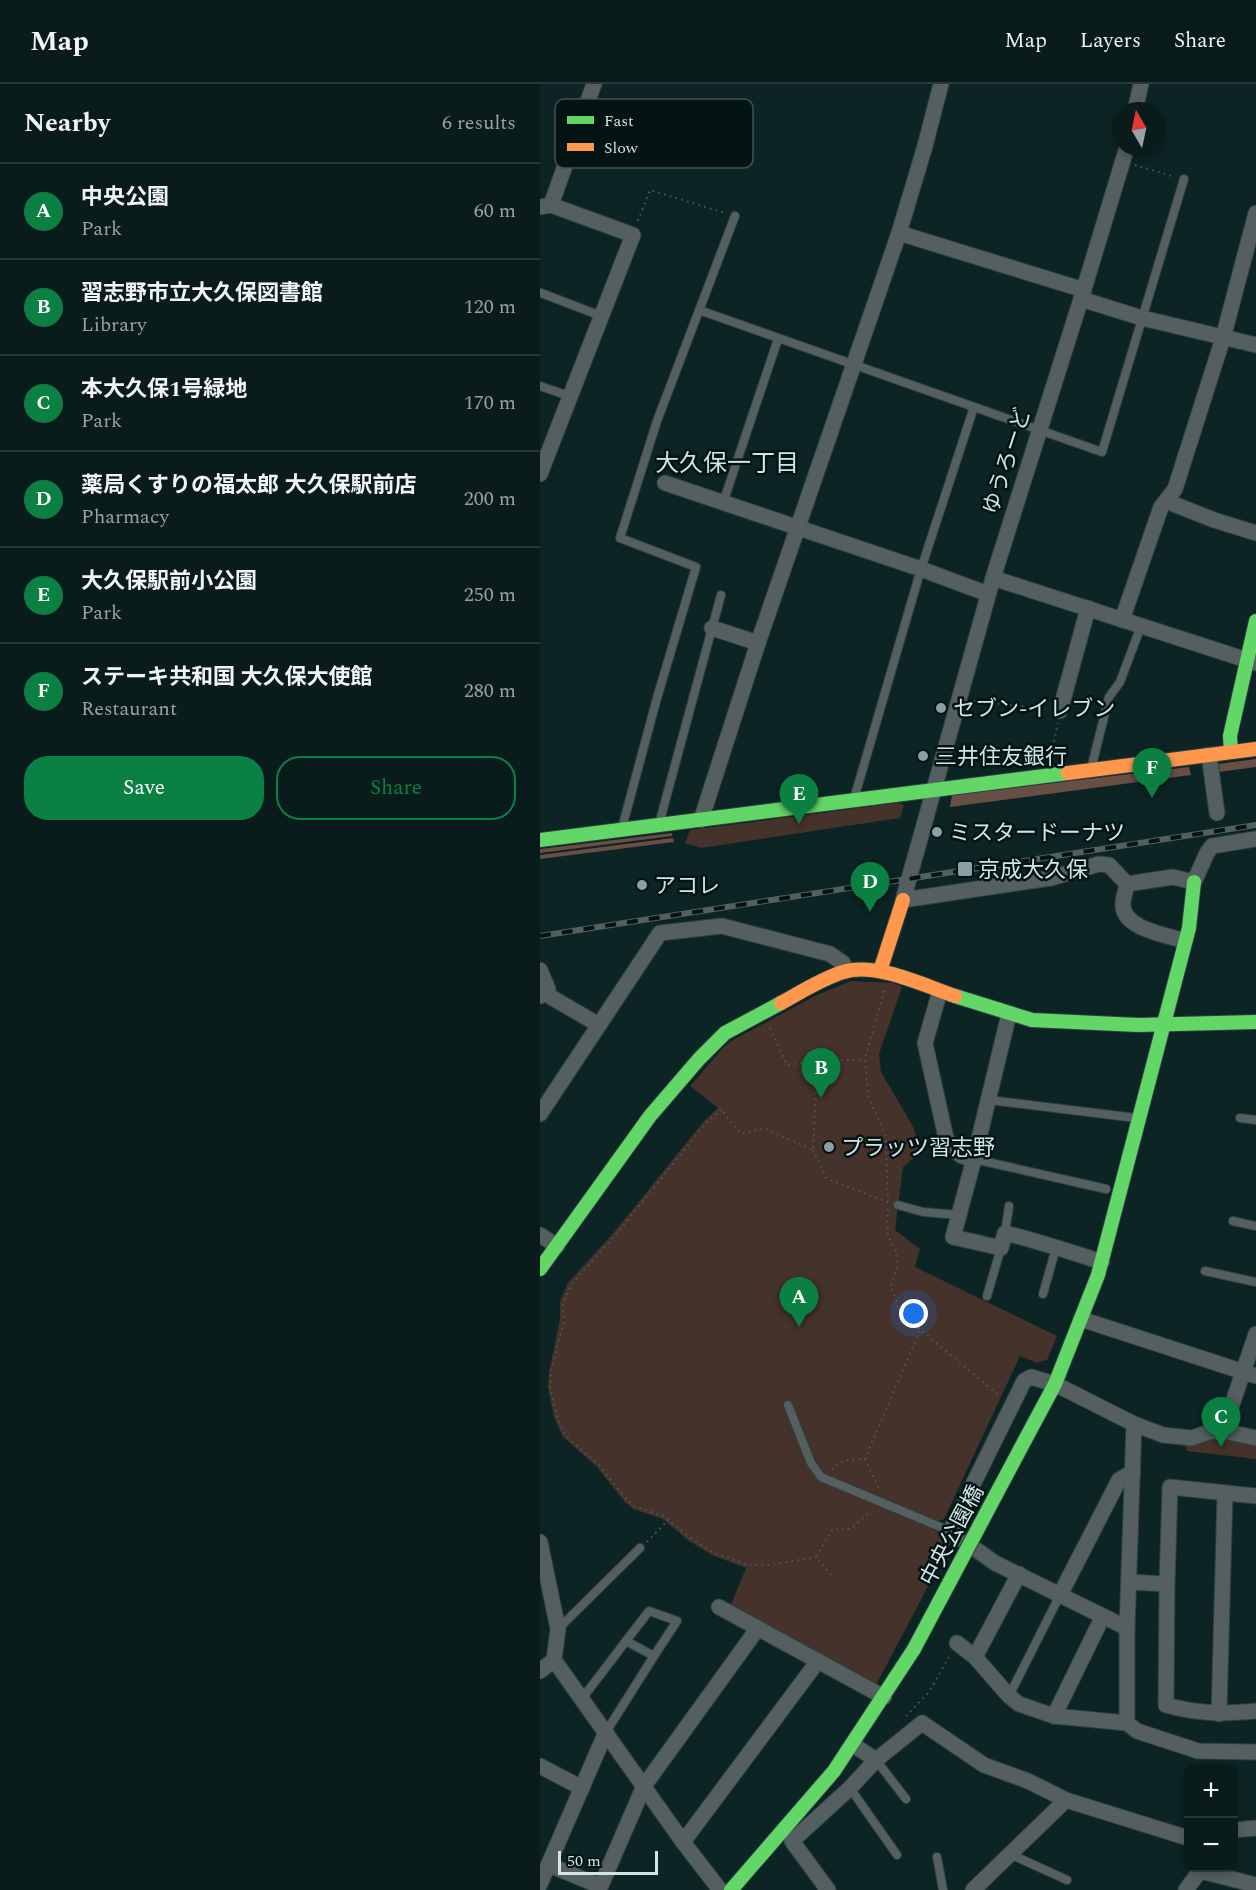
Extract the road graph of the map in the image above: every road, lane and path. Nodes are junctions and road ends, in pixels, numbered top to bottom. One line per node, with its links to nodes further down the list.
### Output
1 (594, 84): 4 (street)
2 (941, 84): 13 (street)
3 (1141, 84): 5 (street)
4 (588, 99)
5 (1137, 102)
6 (1124, 156): 16 (street, ゆうろーど)
7 (1130, 156): 9 (path)
8 (560, 168): 10 (street)
9 (1184, 179): 19 (lane)
10 (545, 206): 14 (street)
11 (1256, 213): 20 (street)
12 (735, 216): 14 (path); 17 (lane)
13 (899, 233): 16 (street); 23 (street)
14 (633, 235): 18 (street)
15 (541, 293): 18 (lane)
16 (1083, 295): 19 (street); 27 (street, ゆうろーど)
17 (699, 310): 21 (lane); 57 (lane)
18 (601, 316): 25 (street)
19 (1142, 318): 20 (street); 27 (lane)
20 (1223, 338): 22 (street); 30 (street)
21 (778, 339): 23 (lane); 31 (lane)
22 (1256, 345)
23 (852, 365): 26 (lane); 32 (street)
24 (540, 386): 25 (lane)
25 (569, 396): 28 (street)
26 (974, 407): 27 (lane); 34 (lane)
27 (1039, 430): 35 (street, ゆうろーど)
28 (541, 467)
29 (665, 483): 31 (street)
30 (1166, 501): 33 (street); 39 (street)
31 (723, 503): 32 (street)
32 (798, 528): 34 (street); 43 (street)
33 (1256, 533)
34 (921, 569): 36 (street); 53 (lane)
35 (993, 578): 36 (street, ゆうろーど); 38 (street)
36 (988, 594): 45 (street, ゆうろーど)
37 (722, 595): 42 (lane)
38 (1088, 608): 39 (street); 46 (street)
39 (1122, 620): 41 (street)
40 (1256, 621): 44 (street)
41 (1141, 626): 44 (street); 51 (lane)
42 (712, 628): 43 (street); 56 (lane)
43 (758, 643): 55 (street)
44 (1251, 661): 48 (street)
45 (960, 699): 46 (path); 52 (street, ゆうろーど)
46 (1060, 711): 50 (path)
47 (1256, 749): 48 (street)
48 (1231, 752): 49 (street)
49 (1209, 755): 51 (street); 54 (street)
50 (1049, 762)
51 (1091, 770): 52 (street)
52 (933, 791): 53 (street); 62 (street, ゆうろーど)
53 (854, 801): 55 (street)
54 (1217, 813)
55 (701, 820): 56 (street)
56 (658, 825): 57 (street)
57 (622, 830): 58 (street)
58 (540, 840)
59 (1256, 840): 60 (street)
60 (1194, 882): 61 (street); 63 (street, 中央公園橋)
61 (1127, 884): 62 (street); 63 (street)
62 (903, 900): 66 (street)
63 (1185, 941): 73 (street, 中央公園橋)
64 (540, 970): 68 (street)
65 (846, 971): 66 (street); 69 (street); 72 (street)
66 (880, 971): 67 (street)
67 (940, 991): 70 (street); 82 (street)
68 (542, 995): 72 (street)
69 (763, 1011): 75 (path); 92 (street)
70 (1009, 1014): 73 (street); 76 (street)
71 (1256, 1022): 73 (street)
72 (599, 1025): 77 (street)
73 (1163, 1025): 79 (street, 中央公園橋)
74 (865, 1059): 75 (path)
75 (817, 1062): 81 (path)
76 (989, 1100): 79 (lane); 82 (street)
77 (540, 1114)
78 (1240, 1118): 80 (lane)
79 (1139, 1119): 95 (street, 中央公園橋)
80 (1256, 1120)
81 (813, 1150): 84 (path); 116 (path)
82 (974, 1159): 83 (lane); 87 (street)
83 (1106, 1189)
84 (888, 1203)
85 (898, 1205): 87 (lane)
86 (1009, 1206): 90 (lane)
87 (959, 1215): 93 (street)
88 (1233, 1221): 89 (lane)
89 (1256, 1226)
90 (1005, 1233): 93 (street); 94 (street)
91 (540, 1235): 92 (street)
92 (557, 1246): 96 (street)
93 (1001, 1248): 100 (lane)
94 (1056, 1248): 95 (street); 99 (lane)
95 (1102, 1262): 101 (street, 中央公園橋)
96 (540, 1269)
97 (1205, 1271): 98 (lane)
98 (1256, 1282)
99 (1043, 1294)
100 (987, 1296)
101 (1081, 1319): 104 (street); 105 (street, 中央公園橋)
102 (920, 1330): 110 (path)
103 (1256, 1334): 104 (street)
104 (1249, 1374): 108 (street)
105 (1055, 1384): 107 (street); 117 (street); 139 (street, 中央公園橋, bridge)
106 (788, 1405): 112 (lane)
107 (1134, 1424): 108 (street); 111 (street)
108 (1223, 1431): 109 (street)
109 (1256, 1438)
110 (865, 1459): 112 (path); 115 (path)
111 (1132, 1472): 123 (street); 125 (street)
112 (827, 1480): 115 (lane)
113 (1226, 1493): 114 (street); 124 (street); 142 (street)
114 (1256, 1496)
115 (880, 1503): 117 (lane); 120 (path)
116 (668, 1520): 119 (path); 120 (path)
117 (950, 1531): 121 (street)
118 (540, 1545): 130 (street)
119 (640, 1548): 130 (lane)
120 (816, 1557): 122 (path)
121 (1019, 1574): 125 (street); 134 (street)
122 (831, 1575)
123 (1129, 1582): 124 (street); 129 (street)
124 (1167, 1584): 142 (street)
125 (1060, 1595): 127 (street); 138 (lane)
126 (719, 1607): 128 (street)
127 (1102, 1616): 129 (street); 144 (street)
128 (758, 1628): 136 (street); 151 (street)
129 (1127, 1628): 145 (street)
130 (558, 1629): 135 (street)
131 (626, 1641): 133 (lane); 133 (lane); 140 (lane)
132 (957, 1643): 134 (street); 143 (path)
133 (654, 1656): 146 (lane)
134 (975, 1657): 138 (street)
135 (554, 1660): 137 (street); 140 (street)
136 (818, 1660): 139 (street); 159 (street)
137 (540, 1671)
138 (1008, 1696): 144 (street)
139 (884, 1697): 147 (street, 中央公園橋)
140 (581, 1700): 146 (street)
141 (1256, 1711): 142 (street)
142 (1219, 1714)
143 (906, 1716)
144 (1054, 1716): 145 (street)
145 (1126, 1723): 148 (street)
146 (606, 1732): 151 (street); 152 (street)
147 (852, 1744): 149 (street); 171 (street, 中央公園橋)
148 (1256, 1752)
149 (876, 1761): 153 (street); 154 (lane); 155 (street)
150 (540, 1766): 152 (street)
151 (644, 1786): 159 (street); 169 (street)
152 (582, 1788): 163 (street)
153 (850, 1788): 161 (lane); 172 (street)
154 (906, 1799)
155 (1066, 1800): 158 (street); 160 (street)
156 (1256, 1828): 157 (street)
157 (1238, 1830)
158 (1184, 1837)
159 (683, 1842): 170 (street)
160 (1010, 1854): 166 (lane); 174 (street)
161 (897, 1855)
162 (937, 1857): 173 (lane)
163 (549, 1864): 167 (street); 169 (street)
164 (1199, 1872): 175 (street)
165 (1211, 1872): 168 (street)
166 (1067, 1880)
167 (540, 1884)
168 (1256, 1885)
169 (599, 1888)
170 (720, 1890)
171 (731, 1890)
172 (828, 1890)
173 (943, 1890)
174 (972, 1890)
175 (1186, 1890)

